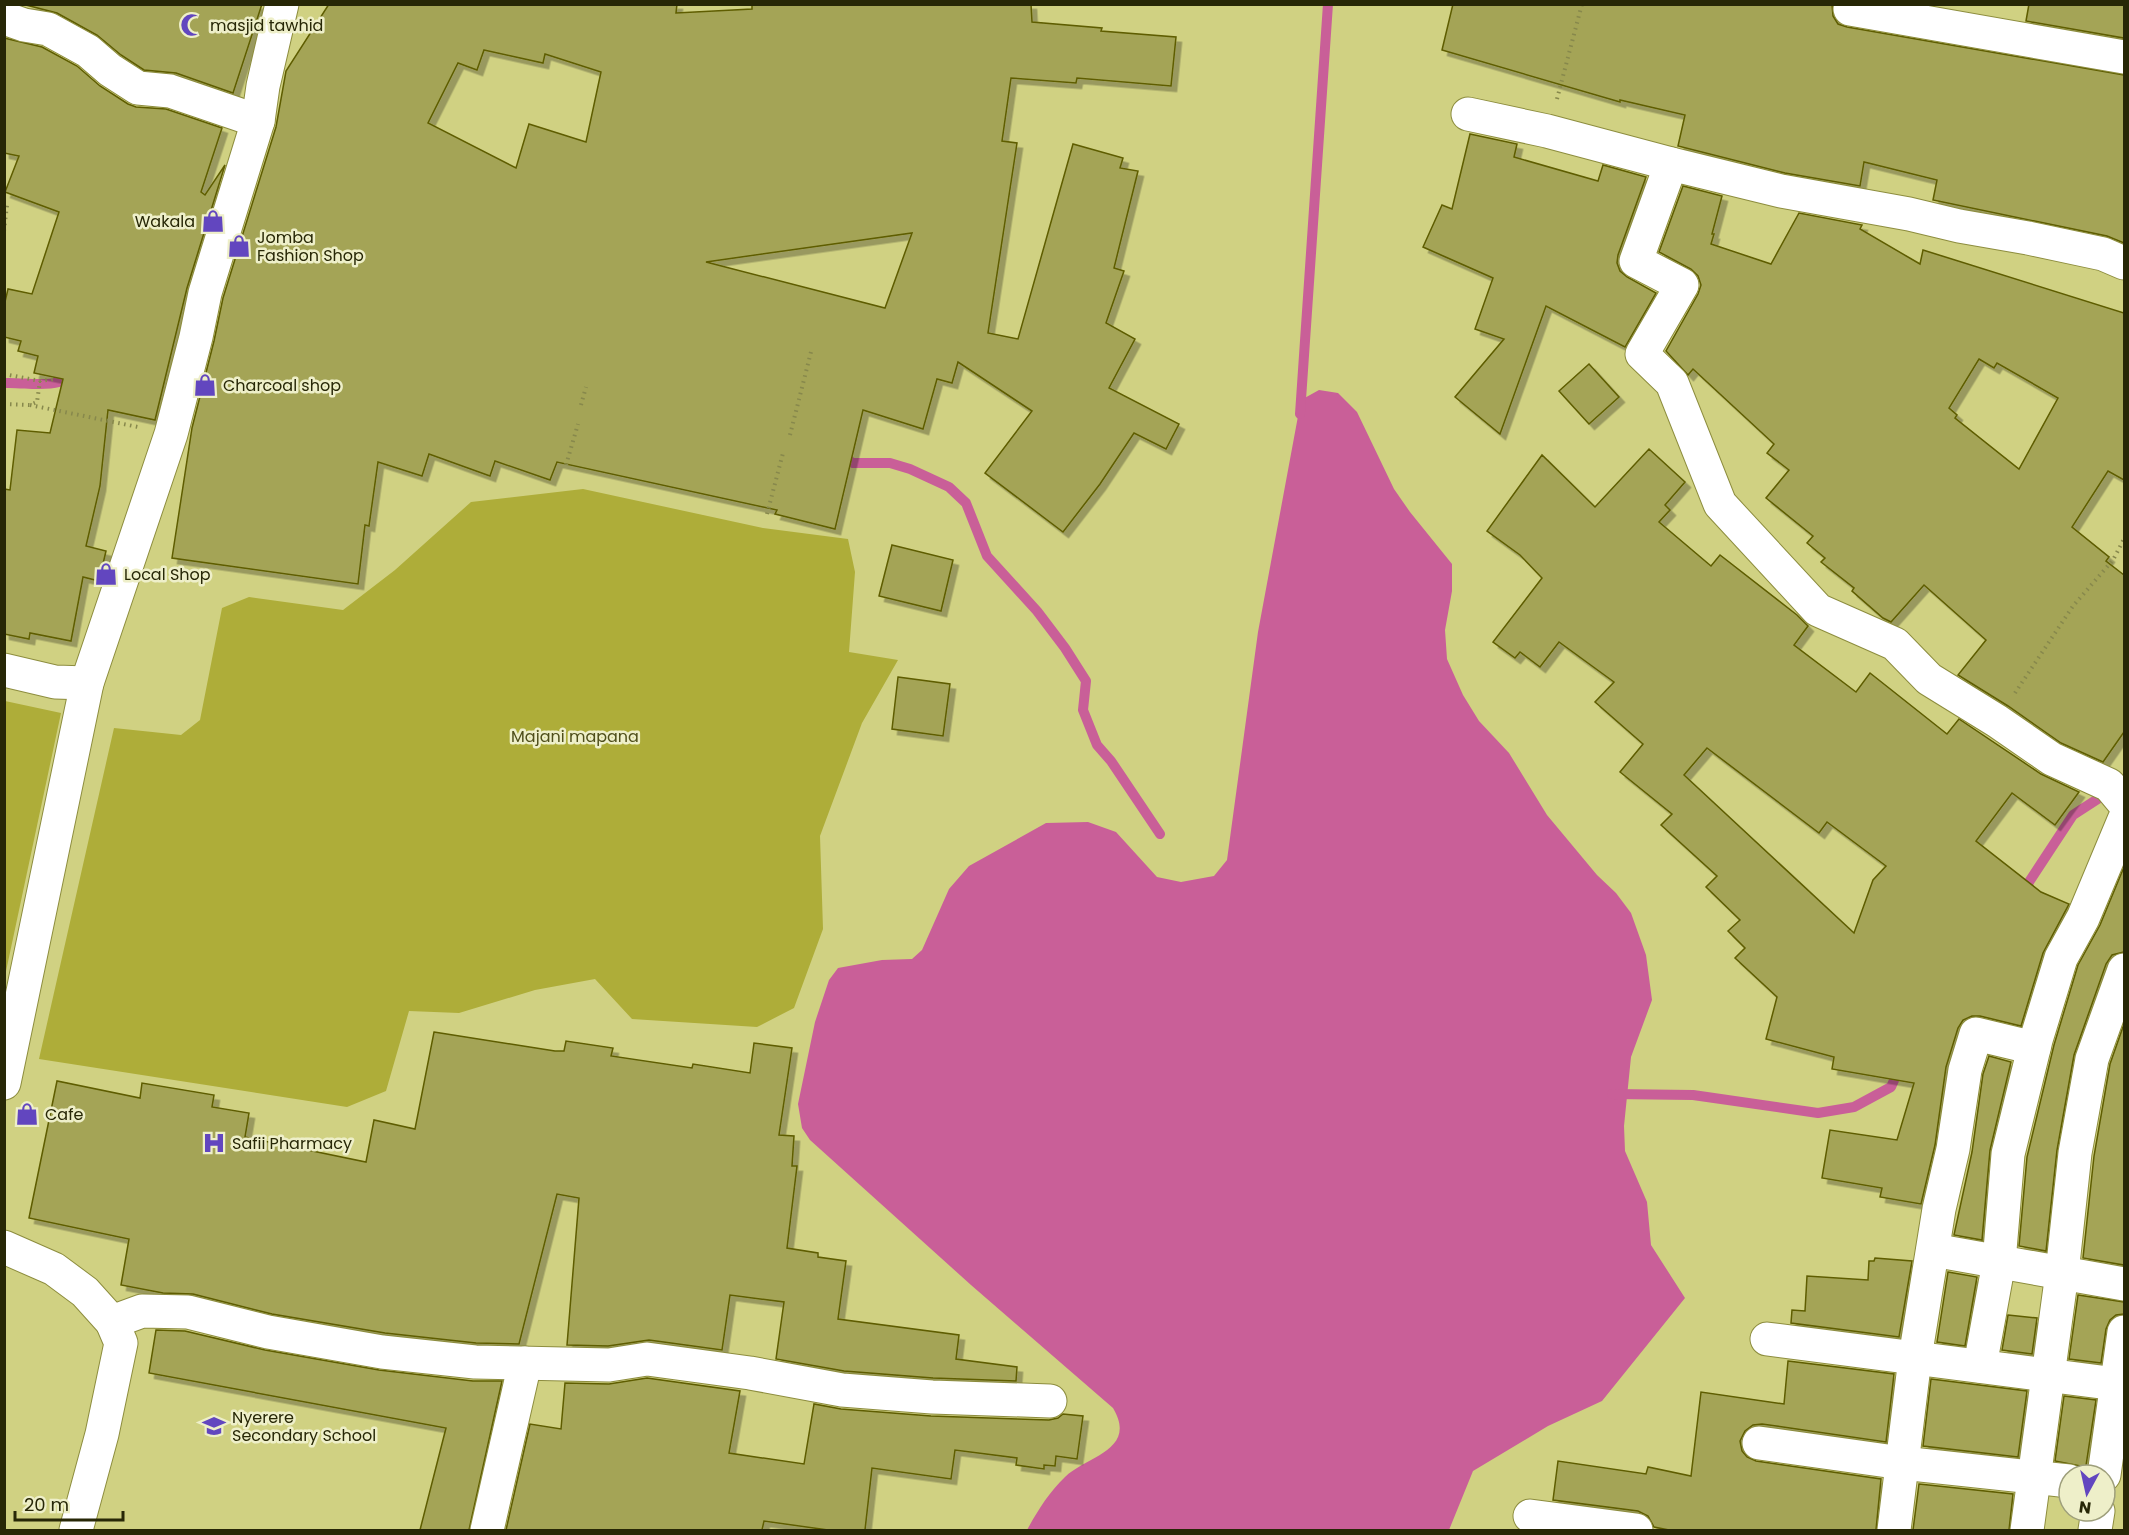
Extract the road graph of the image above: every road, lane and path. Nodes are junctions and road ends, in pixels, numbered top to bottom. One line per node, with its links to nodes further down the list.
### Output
1 (282, 4): 7 (street)
2 (1582, 4): 8 (path)
3 (1850, 9): 5 (street)
4 (4, 18): 7 (street)
5 (2124, 57)
6 (1468, 114): 8 (street)
7 (258, 121): 22 (street)
8 (1547, 131): 9 (street)
9 (1671, 164): 12 (street); 30 (street)
10 (7, 205): 11 (path)
11 (4, 231)
12 (2124, 263)
13 (812, 348): 23 (path)
14 (4, 374): 16 (path)
15 (56, 379): 16 (path)
16 (40, 381): 19 (path)
17 (586, 387): 20 (path)
18 (4, 404): 19 (path)
19 (30, 405): 22 (path)
20 (581, 405)
21 (578, 424): 25 (path)
22 (171, 434): 29 (street)
23 (790, 435)
24 (783, 453): 26 (path)
25 (566, 465)
26 (767, 514)
27 (2124, 539): 30 (path)
28 (4, 670): 29 (street)
29 (87, 682): 35 (street)
30 (1997, 721): 31 (street)
31 (2124, 802)
32 (2124, 820): 34 (street)
33 (2124, 970): 39 (street)
34 (2034, 1048): 37 (street); 38 (street)
35 (4, 1083)
36 (4, 1247): 41 (street)
37 (1933, 1250): 38 (street); 44 (street)
38 (2000, 1262): 39 (street); 46 (street)
39 (2062, 1273): 40 (street); 47 (street)
40 (2124, 1284)
41 (112, 1322): 45 (street); 56 (street)
42 (2124, 1332): 48 (street)
43 (1767, 1339): 44 (street)
44 (1915, 1358): 46 (street); 51 (street)
45 (525, 1363): 49 (street); 57 (street)
46 (1980, 1366): 47 (street)
47 (2048, 1376): 48 (street); 53 (street)
48 (2121, 1385): 52 (street)
49 (1050, 1401)
50 (1759, 1443): 51 (street)
51 (1902, 1463): 53 (street); 59 (street)
52 (2106, 1463)
53 (2034, 1477): 54 (street); 60 (street)
54 (2057, 1480)
55 (1530, 1516): 58 (street)
56 (76, 1530)
57 (487, 1530)
58 (1636, 1530)
59 (1894, 1530)
60 (2027, 1530)

